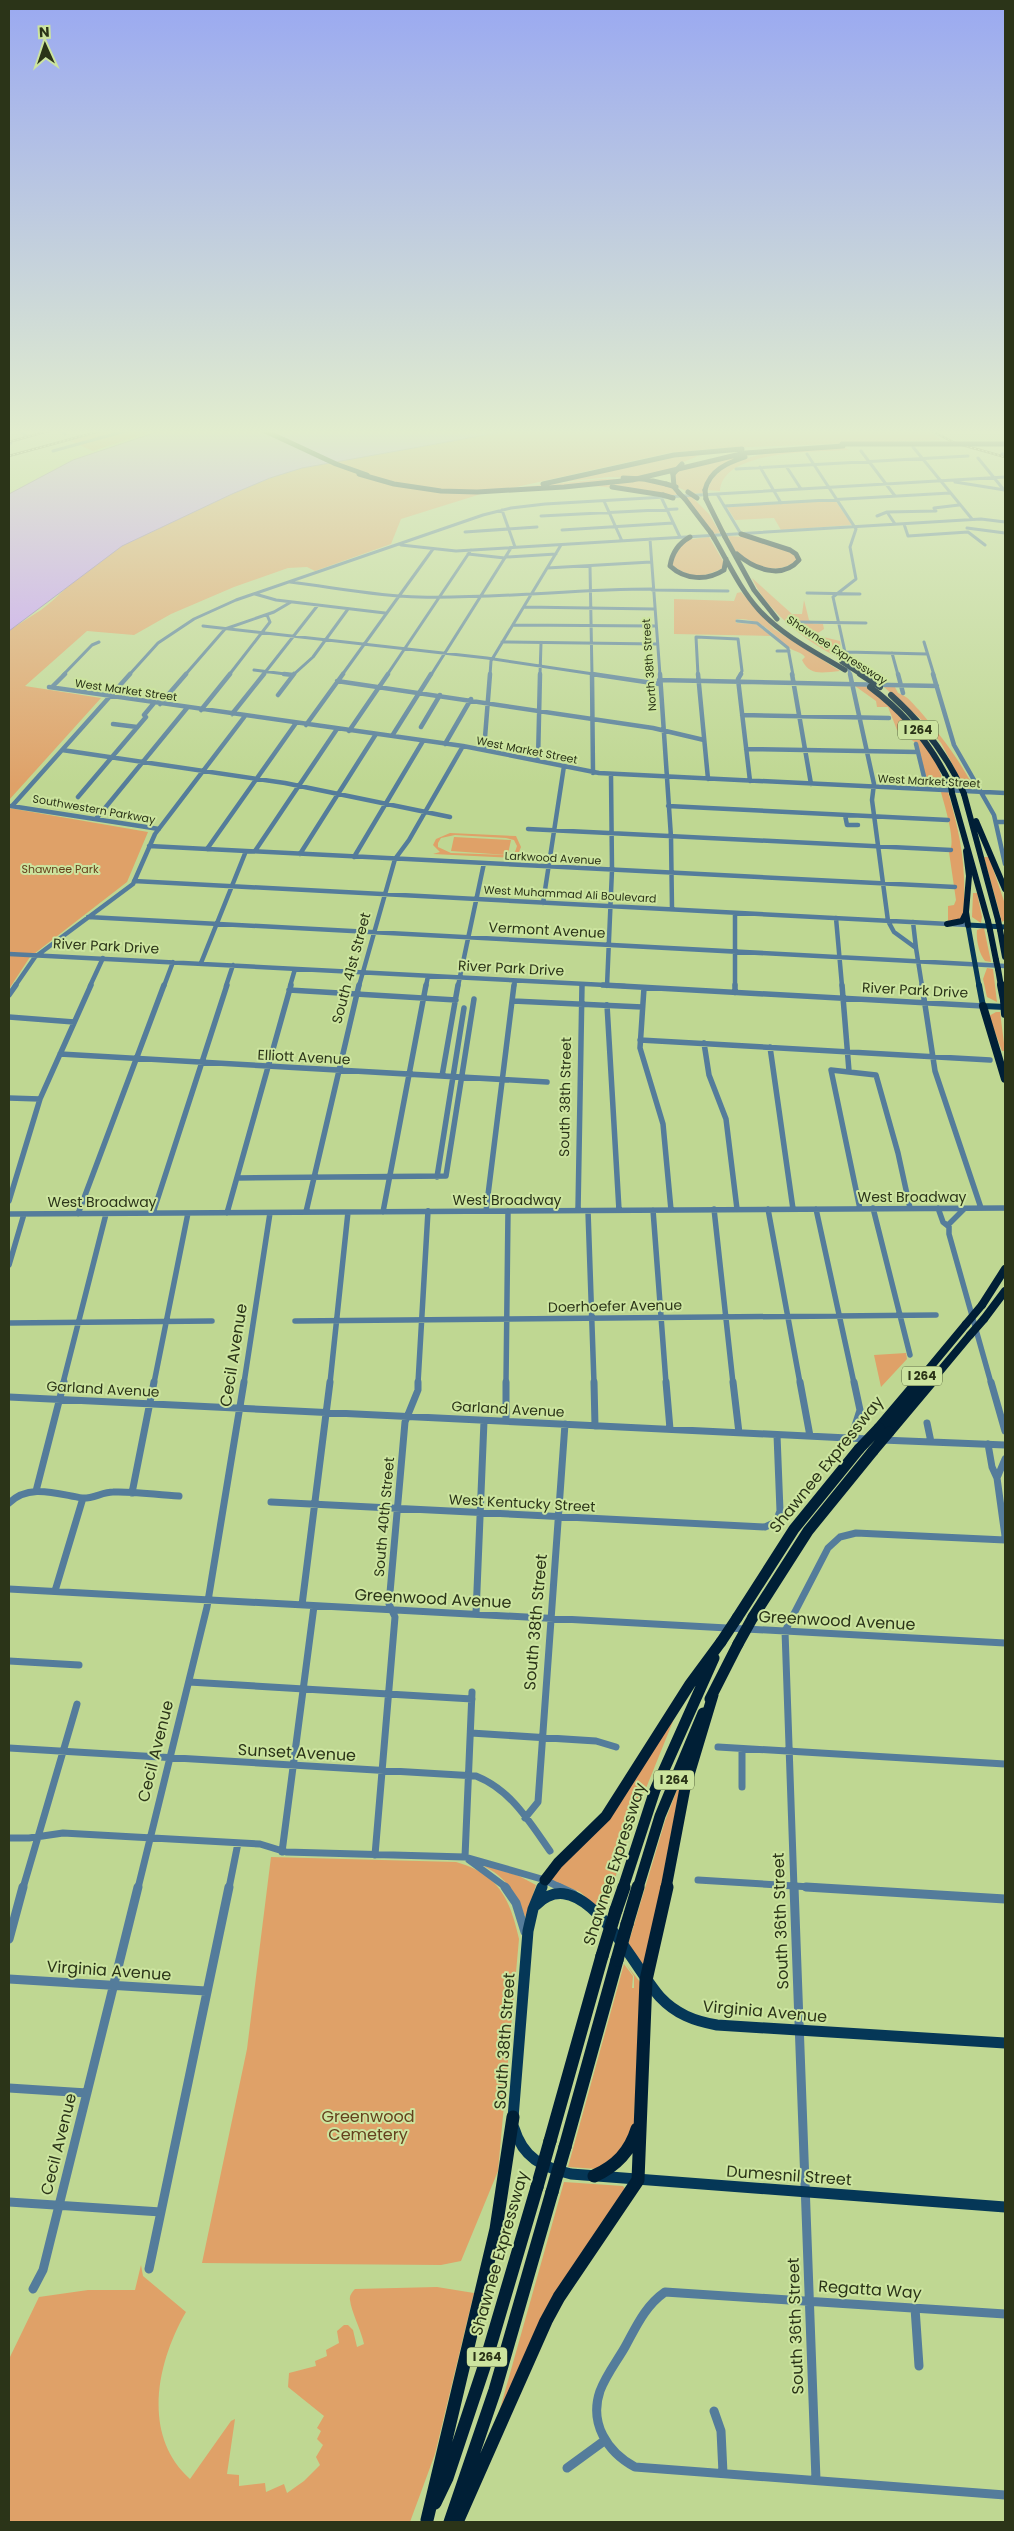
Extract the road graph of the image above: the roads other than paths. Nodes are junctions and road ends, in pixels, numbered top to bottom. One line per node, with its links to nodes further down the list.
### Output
1 (387, 548): 21 (street, Southwestern Parkway)
2 (427, 548): 13 (street)
3 (512, 548): 14 (street)
4 (513, 548): 16 (street)
5 (559, 548): 15 (street)
6 (650, 548): 18 (street, North 38th Street)
7 (677, 548): 17 (highway)
8 (720, 548): 17 (highway, Shawnee Expressway / I 264)
9 (732, 548): 11 (highway)
10 (732, 548): 68 (highway, Shawnee Expressway / I 264)
11 (784, 548)
12 (850, 548): 28 (street)
13 (433, 549): 14 (street); 30 (street)
14 (470, 552): 16 (street); 32 (street)
15 (556, 554): 16 (street); 20 (street)
16 (505, 557): 31 (street)
17 (726, 558): 83 (highway, Shawnee Expressway / I 264)
18 (651, 562): 19 (street); 23 (street, North 38th Street)
19 (590, 566): 20 (street); 22 (street)
20 (547, 568): 25 (street)
21 (289, 582): 27 (street, Southwestern Parkway); 30 (street)
22 (590, 589): 23 (street); 25 (street); 36 (street)
23 (652, 590): 24 (street); 38 (street, North 38th Street)
24 (728, 591)
25 (532, 593): 31 (street); 35 (street)
26 (807, 593): 28 (street)
27 (255, 594): 33 (street); 88 (street, Southwestern Parkway)
28 (834, 594): 29 (street); 43 (street)
29 (860, 594)
30 (398, 595): 32 (street); 39 (street)
31 (481, 595): 32 (street); 64 (street)
32 (440, 597): 60 (street)
33 (291, 602): 34 (street); 40 (street)
34 (318, 605): 37 (street); 51 (street)
35 (524, 607): 36 (street); 45 (street)
36 (590, 608): 38 (street); 47 (street)
37 (348, 609): 39 (street); 52 (street)
38 (654, 609): 48 (street, North 38th Street)
39 (385, 614): 56 (street)
40 (267, 615): 49 (street); 50 (street)
41 (737, 621): 62 (street)
42 (796, 622): 43 (street)
43 (840, 623): 44 (street); 63 (street)
44 (866, 623)
45 (513, 624): 47 (street); 54 (street)
46 (203, 626): 49 (street)
47 (590, 626): 48 (street); 58 (street)
48 (655, 626): 59 (street, North 38th Street)
49 (225, 628): 50 (street); 92 (street)
50 (264, 633): 51 (street); 94 (street)
51 (295, 636): 52 (street); 71 (street)
52 (327, 639): 56 (street); 73 (street)
53 (99, 642): 88 (street, West Market Street)
54 (502, 642): 57 (street); 67 (street)
55 (924, 642): 66 (street)
56 (364, 643): 60 (street); 74 (street)
57 (542, 643): 58 (street); 69 (street)
58 (590, 644): 59 (street); 72 (street)
59 (657, 644): 76 (street, North 38th Street)
60 (405, 649): 64 (street); 82 (street)
61 (777, 651): 62 (street)
62 (789, 651): 78 (street)
63 (846, 652): 65 (street); 79 (street)
64 (444, 653): 67 (street); 84 (street)
65 (892, 653): 66 (street); 80 (street)
66 (928, 654): 81 (street)
67 (492, 659): 69 (street); 90 (street)
68 (842, 662): 143 (highway, Shawnee Expressway / I 264, bridge)
69 (541, 666): 72 (street); 95 (street)
70 (254, 670): 71 (street)
71 (266, 671): 73 (street); 96 (street)
72 (591, 674): 76 (street); 100 (street)
73 (293, 675): 86 (street)
74 (337, 681): 82 (street); 105 (street)
75 (698, 681): 76 (street); 77 (street); 77 (street); 113 (street)
76 (659, 682): 109 (street, North 38th Street)
77 (739, 682): 78 (street); 97 (street)
78 (794, 683): 79 (street); 99 (street)
79 (853, 684): 80 (street); 101 (street)
80 (900, 685): 81 (street); 85 (street)
81 (937, 686): 140 (street)
82 (379, 687): 84 (street); 110 (street)
83 (870, 687): 139 (highway, Shawnee Expressway / I 264)
84 (420, 692): 87 (street); 112 (street)
85 (902, 693)
86 (278, 695)
87 (440, 695): 89 (street); 107 (street)
88 (110, 696): 91 (street, West Market Street); 119 (street, Southwestern Parkway)
89 (471, 699): 90 (street); 115 (street)
90 (488, 702): 95 (street); 120 (street)
91 (154, 703): 92 (street, West Market Street); 106 (street)
92 (160, 704): 93 (street, West Market Street)
93 (187, 708): 94 (street, West Market Street); 126 (street)
94 (201, 710): 96 (street, West Market Street)
95 (540, 710): 100 (street); 125 (street)
96 (232, 714): 98 (street, West Market Street)
97 (742, 715): 99 (street); 118 (street)
98 (245, 716): 103 (street, West Market Street); 128 (street)
99 (800, 716): 101 (street); 121 (street)
100 (592, 718): 109 (street); 129 (street)
101 (860, 718): 102 (street); 122 (street)
102 (889, 718)
103 (296, 723): 105 (street, West Market Street); 132 (street)
104 (113, 724): 106 (street)
105 (306, 725): 108 (street, West Market Street)
106 (137, 727): 124 (street)
107 (422, 728)
108 (337, 729): 110 (street, West Market Street); 136 (street)
109 (662, 729): 113 (street); 131 (street)
110 (349, 731): 111 (street, West Market Street)
111 (376, 734): 112 (street, West Market Street); 142 (street)
112 (392, 736): 114 (street, West Market Street)
113 (704, 740): 133 (street)
114 (423, 741): 115 (street, West Market Street); 145 (street)
115 (445, 744): 117 (street, West Market Street)
116 (916, 744): 123 (street)
117 (463, 746): 120 (street, West Market Street); 148 (street, South 41st Street)
118 (746, 748): 121 (street); 134 (street)
119 (62, 750): 124 (street); 146 (street, Southwestern Parkway)
120 (484, 750): 125 (street, West Market Street)
121 (805, 750): 122 (street); 135 (street)
122 (868, 751): 123 (street); 137 (street)
123 (918, 752): 138 (street)
124 (112, 756): 126 (street); 144 (street)
125 (538, 760): 127 (street, West Market Street)
126 (144, 761): 128 (street); 152 (street)
127 (564, 766): 129 (street, West Market Street); 160 (street)
128 (204, 770): 132 (street); 158 (street)
129 (593, 773): 130 (street, West Market Street)
130 (611, 775): 131 (street, West Market Street); 161 (street)
131 (666, 777): 133 (street, West Market Street); 147 (street)
132 (257, 778): 136 (street); 165 (street)
133 (708, 779): 134 (street, West Market Street)
134 (750, 781): 135 (street, West Market Street)
135 (811, 784): 137 (street, West Market Street)
136 (299, 786): 142 (street); 168 (street)
137 (874, 787): 138 (street, West Market Street); 150 (street)
138 (927, 789): 140 (street, West Market Street)
139 (952, 790): 156 (highway, Shawnee Expressway / I 264)
140 (979, 792): 141 (street, West Market Street); 154 (street)
141 (1005, 793)
142 (338, 794): 145 (street); 169 (street)
143 (964, 794): 181 (highway); 197 (highway, Shawnee Expressway / I 264, bridge)
144 (78, 797)
145 (385, 804): 148 (street); 170 (street)
146 (10, 806): 152 (street, Southwestern Parkway)
147 (668, 806): 149 (street); 162 (street)
148 (425, 813): 151 (street); 171 (street, South 41st Street)
149 (845, 815): 150 (street); 157 (street)
150 (874, 816): 153 (street); 164 (street)
151 (450, 817)
152 (96, 819): 158 (street, Southwestern Parkway)
153 (948, 820)
154 (996, 822): 155 (street); 173 (street)
155 (1005, 822)
156 (962, 823): 187 (highway); 196 (highway, Shawnee Expressway / I 264)
157 (858, 825)
158 (158, 829): 163 (street, Southwestern Parkway)
159 (528, 829): 160 (street)
160 (555, 831): 161 (street); 174 (street)
161 (612, 834): 162 (street); 175 (street)
162 (670, 836): 164 (street); 176 (street)
163 (150, 846): 165 (street, Larkwood Avenue); 177 (street, Southwestern Parkway)
164 (878, 847): 166 (street); 178 (street)
165 (207, 849): 167 (street, Larkwood Avenue)
166 (952, 850)
167 (246, 851): 168 (street, Larkwood Avenue); 179 (street)
168 (255, 852): 169 (street, Larkwood Avenue)
169 (300, 854): 170 (street, Larkwood Avenue)
170 (354, 857): 171 (street, Larkwood Avenue)
171 (395, 859): 172 (street, Larkwood Avenue); 182 (street, South 41st Street)
172 (484, 863): 174 (street, Larkwood Avenue); 183 (street)
173 (1005, 864)
174 (549, 866): 175 (street, Larkwood Avenue); 184 (street)
175 (612, 870): 176 (street, Larkwood Avenue); 185 (street)
176 (673, 873): 178 (street, Larkwood Avenue); 186 (street)
177 (134, 882): 179 (street, West Muhammad Ali Boulevard); 189 (street, Southwestern Parkway)
178 (883, 884): 180 (street, Larkwood Avenue); 191 (street)
179 (232, 886): 182 (street, West Muhammad Ali Boulevard); 193 (street)
180 (955, 887)
181 (1005, 889)
182 (384, 894): 183 (street, West Muhammad Ali Boulevard); 198 (street, South 41st Street)
183 (476, 899): 184 (street, West Muhammad Ali Boulevard); 200 (street)
184 (543, 903): 185 (street, West Muhammad Ali Boulevard)
185 (611, 906): 186 (street, West Muhammad Ali Boulevard); 201 (street)
186 (672, 909): 188 (street, West Muhammad Ali Boulevard)
187 (966, 912): 194 (highway); 195 (highway)
188 (735, 913): 190 (street, West Muhammad Ali Boulevard); 203 (street)
189 (88, 917): 193 (street, Vermont Avenue); 205 (street, Southwestern Parkway)
190 (836, 918): 191 (street, West Muhammad Ali Boulevard); 206 (street)
191 (888, 921): 192 (street, West Muhammad Ali Boulevard); 202 (street)
192 (913, 922): 194 (street, West Muhammad Ali Boulevard); 202 (street)
193 (217, 924): 198 (street, Vermont Avenue); 211 (street)
194 (947, 924): 195 (street, West Muhammad Ali Boulevard)
195 (968, 925): 196 (main road, West Muhammad Ali Boulevard); 199 (main road)
196 (987, 925): 197 (main road, West Muhammad Ali Boulevard); 199 (main road); 215 (highway, Shawnee Expressway / I 264, bridge)
197 (1002, 928): 207 (highway, Shawnee Expressway / I 264)
198 (374, 932): 200 (street, Vermont Avenue); 216 (street, South 41st Street)
199 (970, 935): 212 (main road)
200 (469, 937): 201 (street, Vermont Avenue); 218 (street)
201 (609, 945): 203 (street, Vermont Avenue); 221 (street)
202 (916, 948): 209 (street)
203 (736, 952): 206 (street, Vermont Avenue); 224 (street)
204 (11, 954): 205 (street, River Park Drive)
205 (39, 954): 208 (street, River Park Drive); 226 (street, Southwestern Parkway)
206 (839, 957): 209 (street, Vermont Avenue); 229 (street)
207 (1005, 957)
208 (103, 958): 210 (street, River Park Drive); 241 (street)
209 (919, 961): 212 (street, Vermont Avenue); 232 (street)
210 (173, 962): 211 (street, River Park Drive); 248 (street)
211 (201, 963): 213 (street, River Park Drive)
212 (976, 964): 215 (street, Vermont Avenue); 236 (main road)
213 (233, 965): 214 (street, River Park Drive); 250 (street)
214 (295, 968): 216 (street, River Park Drive); 223 (street)
215 (1001, 968): 234 (highway, Shawnee Expressway / I 264)
216 (362, 972): 217 (street, River Park Drive); 225 (street, South 41st Street)
217 (428, 976): 218 (street, River Park Drive); 227 (street)
218 (459, 978): 219 (street, River Park Drive); 230 (street)
219 (515, 981): 220 (street, River Park Drive); 231 (street)
220 (582, 984): 221 (street, River Park Drive); 233 (street, South 38th Street)
221 (607, 986): 222 (street, River Park Drive)
222 (644, 988): 224 (street, River Park Drive); 237 (street)
223 (289, 990): 225 (street); 251 (street)
224 (736, 993): 229 (street, River Park Drive)
225 (357, 994): 227 (street); 252 (street, South 41st Street)
226 (9, 995)
227 (424, 998): 230 (street); 254 (street)
228 (474, 998): 257 (street)
229 (843, 999): 232 (street, River Park Drive); 245 (street)
230 (456, 1000): 255 (street)
231 (512, 1001): 233 (street); 259 (street)
232 (926, 1003): 236 (street, River Park Drive); 247 (street)
233 (580, 1004): 235 (street); 279 (street, South 38th Street)
234 (1004, 1004): 236 (main road, River Park Drive); 239 (highway, Shawnee Expressway / I 264, bridge)
235 (607, 1005): 237 (street); 281 (street)
236 (983, 1006): 258 (highway)
237 (642, 1007): 242 (street)
238 (464, 1008): 256 (street)
239 (1005, 1014)
240 (9, 1018): 241 (street)
241 (74, 1022): 246 (street)
242 (640, 1040): 243 (street); 283 (street)
243 (704, 1043): 244 (street); 273 (street)
244 (770, 1047): 245 (street); 275 (street)
245 (848, 1052): 247 (street); 253 (street)
246 (60, 1054): 248 (street, Elliott Avenue); 262 (street)
247 (933, 1056): 249 (street); 271 (street)
248 (137, 1058): 250 (street, Elliott Avenue); 297 (street)
249 (990, 1060)
250 (202, 1062): 251 (street, Elliott Avenue); 292 (street)
251 (268, 1066): 252 (street, Elliott Avenue); 265 (street)
252 (340, 1070): 254 (street, Elliott Avenue); 266 (street, South 41st Street)
253 (850, 1071): 269 (street); 277 (street)
254 (409, 1074): 255 (street, Elliott Avenue); 263 (street)
255 (442, 1076): 256 (street, Elliott Avenue)
256 (453, 1077): 257 (street, Elliott Avenue); 264 (street)
257 (463, 1077): 259 (street, Elliott Avenue); 264 (street)
258 (1005, 1079)
259 (503, 1080): 260 (street, Elliott Avenue); 285 (street)
260 (547, 1082)
261 (9, 1098): 262 (street)
262 (40, 1099): 267 (street)
263 (390, 1177): 264 (street); 266 (street); 290 (street)
264 (437, 1177)
265 (237, 1178): 266 (street); 294 (street)
266 (314, 1178): 288 (street, South 41st Street)
267 (9, 1202)
268 (873, 1208): 269 (street, West Broadway); 277 (street, West Broadway); 305 (street)
269 (910, 1208): 270 (street, West Broadway)
270 (938, 1208): 278 (street, West Broadway); 299 (street)
271 (981, 1208): 272 (street, West Broadway); 278 (street, West Broadway)
272 (1005, 1208)
273 (737, 1209): 274 (street, West Broadway); 284 (street, West Broadway)
274 (768, 1209): 275 (street, West Broadway); 304 (street)
275 (792, 1209): 276 (street, West Broadway)
276 (816, 1209): 277 (street, West Broadway); 308 (street)
277 (860, 1209)
278 (964, 1209): 299 (street)
279 (578, 1210): 280 (street, West Broadway); 286 (street, West Broadway)
280 (588, 1210): 281 (street, West Broadway); 309 (street)
281 (619, 1210): 282 (street, West Broadway)
282 (654, 1210): 283 (street, West Broadway); 306 (street)
283 (671, 1210): 284 (street, West Broadway)
284 (714, 1210): 307 (street)
285 (486, 1211): 286 (street, West Broadway); 291 (street, West Broadway)
286 (508, 1211): 310 (street)
287 (270, 1212): 288 (street, West Broadway); 294 (street, West Broadway); 322 (street, Cecil Avenue)
288 (306, 1212): 289 (street, West Broadway)
289 (348, 1212): 290 (street, West Broadway); 311 (street)
290 (383, 1212): 291 (street, West Broadway)
291 (428, 1212): 312 (street, South 40th Street)
292 (153, 1213): 293 (street, West Broadway); 298 (street, West Broadway)
293 (188, 1213): 294 (street, West Broadway); 316 (street)
294 (227, 1213)
295 (9, 1214): 296 (street, West Broadway)
296 (24, 1214): 297 (street, West Broadway); 300 (street)
297 (78, 1214): 298 (street, West Broadway)
298 (106, 1214): 315 (street)
299 (948, 1226): 331 (street)
300 (9, 1265)
301 (1005, 1269): 363 (highway, Shawnee Expressway / I 264, bridge)
302 (1005, 1291): 360 (highway, Shawnee Expressway / I 264, bridge)
303 (936, 1315): 305 (street, Doerhoefer Avenue)
304 (788, 1316): 307 (street, Doerhoefer Avenue); 308 (street, Doerhoefer Avenue); 334 (street)
305 (900, 1316): 308 (street, Doerhoefer Avenue); 318 (street)
306 (662, 1317): 307 (street, Doerhoefer Avenue); 309 (street, Doerhoefer Avenue); 330 (street)
307 (726, 1317): 332 (street)
308 (840, 1317): 335 (street)
309 (592, 1318): 310 (street, Doerhoefer Avenue); 329 (street)
310 (507, 1319): 312 (street, Doerhoefer Avenue); 326 (street)
311 (337, 1320): 312 (street, Doerhoefer Avenue); 314 (street, Doerhoefer Avenue); 323 (street)
312 (422, 1320): 324 (street, South 40th Street)
313 (212, 1321): 316 (street)
314 (295, 1321)
315 (79, 1322): 316 (street); 317 (street); 320 (street)
316 (166, 1322): 321 (street)
317 (9, 1323)
318 (910, 1355)
319 (9, 1397): 320 (street, Garland Avenue)
320 (59, 1400): 321 (street, Garland Avenue); 341 (street)
321 (150, 1404): 322 (street, Garland Avenue); 342 (street)
322 (239, 1408): 323 (street, Garland Avenue); 355 (street, Cecil Avenue)
323 (327, 1413): 324 (street, Garland Avenue); 347 (street)
324 (407, 1416): 325 (street, Garland Avenue); 348 (street, South 40th Street)
325 (484, 1420): 326 (street, Garland Avenue); 349 (street)
326 (506, 1421): 328 (street, Garland Avenue)
327 (927, 1423): 336 (street)
328 (565, 1424): 329 (street, Garland Avenue); 350 (street, South 38th Street)
329 (596, 1426): 330 (street, Garland Avenue)
330 (670, 1429): 332 (street, Garland Avenue)
331 (1005, 1431)
332 (739, 1432): 333 (street, Garland Avenue)
333 (777, 1435): 334 (street, Garland Avenue); 350 (street, West Kentucky Street)
334 (810, 1436): 335 (street, Garland Avenue)
335 (851, 1438): 336 (street, Garland Avenue)
336 (931, 1442): 337 (street, Garland Avenue)
337 (988, 1444): 338 (street, Garland Avenue); 340 (street)
338 (1005, 1445)
339 (1005, 1459): 340 (street)
340 (997, 1478): 351 (street)
341 (36, 1491): 344 (street); 346 (street)
342 (132, 1493): 343 (street); 344 (street)
343 (179, 1496)
344 (83, 1498): 354 (street)
345 (271, 1502): 347 (street, West Kentucky Street)
346 (9, 1503)
347 (315, 1505): 348 (street, West Kentucky Street); 356 (street)
348 (397, 1509): 349 (street, West Kentucky Street); 358 (street, South 40th Street)
349 (479, 1514): 350 (street, West Kentucky Street); 359 (street)
350 (558, 1518): 361 (street, South 38th Street)
351 (1005, 1536)
352 (1005, 1540): 362 (street)
353 (9, 1589): 354 (street, Greenwood Avenue)
354 (55, 1592): 355 (street, Greenwood Avenue)
355 (208, 1600): 356 (street, Greenwood Avenue); 367 (street, Cecil Avenue)
356 (302, 1605): 357 (street, Greenwood Avenue)
357 (314, 1606): 358 (street, Greenwood Avenue); 368 (street)
358 (392, 1610): 359 (street, Greenwood Avenue); 369 (street, South 40th Street)
359 (476, 1614): 361 (street, Greenwood Avenue)
360 (752, 1617): 370 (highway, Shawnee Expressway / I 264, bridge)
361 (550, 1618): 362 (street, Greenwood Avenue); 373 (street, South 38th Street)
362 (785, 1631): 364 (street, Greenwood Avenue); 379 (street, South 36th Street)
363 (721, 1642): 395 (highway); 434 (highway, Shawnee Expressway / I 264, bridge)
364 (1005, 1643)
365 (9, 1661): 366 (street)
366 (79, 1665)
367 (189, 1682): 368 (street); 380 (street, Cecil Avenue)
368 (303, 1689): 369 (street); 382 (street)
369 (388, 1694): 372 (street); 383 (street, South 40th Street)
370 (713, 1695): 401 (highway, Shawnee Expressway / I 264); 405 (highway)
371 (77, 1704): 378 (street)
372 (471, 1733): 373 (street); 384 (street)
373 (542, 1738): 374 (street); 386 (street, South 38th Street)
374 (616, 1747)
375 (9, 1748): 378 (street, Sunset Avenue)
376 (718, 1748): 377 (street)
377 (742, 1749): 379 (street); 385 (street)
378 (62, 1751): 380 (street, Sunset Avenue); 387 (street)
379 (789, 1752): 381 (street); 397 (street, South 36th Street)
380 (169, 1758): 382 (street, Sunset Avenue); 389 (street, Cecil Avenue)
381 (1005, 1764)
382 (294, 1765): 383 (street, Sunset Avenue); 392 (street)
383 (381, 1770): 384 (street, Sunset Avenue); 393 (street, South 40th Street)
384 (470, 1776): 386 (street, Sunset Avenue); 394 (street)
385 (742, 1787)
386 (525, 1818): 391 (street, Sunset Avenue)
387 (37, 1836): 388 (street, Virginia Avenue); 389 (street, Virginia Avenue); 402 (street)
388 (9, 1838)
389 (149, 1838): 390 (street, Virginia Avenue); 406 (street, Cecil Avenue)
390 (238, 1843): 392 (street, Virginia Avenue); 407 (street)
391 (550, 1851)
392 (282, 1852): 393 (street, Virginia Avenue)
393 (375, 1855): 394 (street, Virginia Avenue)
394 (465, 1857): 395 (street, Virginia Avenue); 403 (street)
395 (545, 1880): 398 (street, Virginia Avenue); 400 (main road, South 38th Street)
396 (698, 1880): 397 (street)
397 (794, 1887): 399 (street); 408 (street, South 36th Street)
398 (576, 1896): 400 (main road); 405 (main road, Virginia Avenue)
399 (1005, 1899)
400 (533, 1909): 403 (main road, South 38th Street)
401 (627, 1924): 435 (highway, Shawnee Expressway / I 264, bridge)
402 (9, 1939)
403 (527, 1940): 413 (main road, South 38th Street)
404 (9, 1979): 406 (street, Virginia Avenue)
405 (646, 1980): 408 (main road, Virginia Avenue); 412 (highway)
406 (113, 1985): 407 (street, Virginia Avenue); 411 (street, Cecil Avenue)
407 (206, 1990): 421 (street)
408 (799, 2030): 409 (main road, Virginia Avenue); 417 (street, South 36th Street)
409 (1005, 2043)
410 (9, 2088): 411 (street)
411 (87, 2093): 419 (street, Cecil Avenue)
412 (639, 2109): 415 (highway); 416 (highway)
413 (513, 2117): 414 (main road, South 38th Street); 434 (highway)
414 (571, 2174): 415 (main road, Dumesnil Street)
415 (594, 2176): 416 (main road, Dumesnil Street)
416 (638, 2180): 417 (main road, Dumesnil Street); 436 (highway)
417 (806, 2192): 420 (main road, Dumesnil Street); 424 (street, South 36th Street)
418 (9, 2202): 419 (street)
419 (59, 2206): 421 (street); 423 (street, Cecil Avenue)
420 (1005, 2206)
421 (161, 2212): 422 (street)
422 (149, 2269)
423 (33, 2289)
424 (809, 2300): 425 (street, Regatta Way); 429 (street, Regatta Way); 432 (street, South 36th Street)
425 (915, 2308): 426 (street, Regatta Way); 427 (street)
426 (1005, 2314)
427 (919, 2366)
428 (714, 2410): 431 (street)
429 (604, 2441): 430 (street); 431 (street)
430 (567, 2468)
431 (723, 2474): 432 (street)
432 (816, 2480): 433 (street)
433 (1005, 2494)
434 (427, 2521)
435 (450, 2522)
436 (457, 2522)

